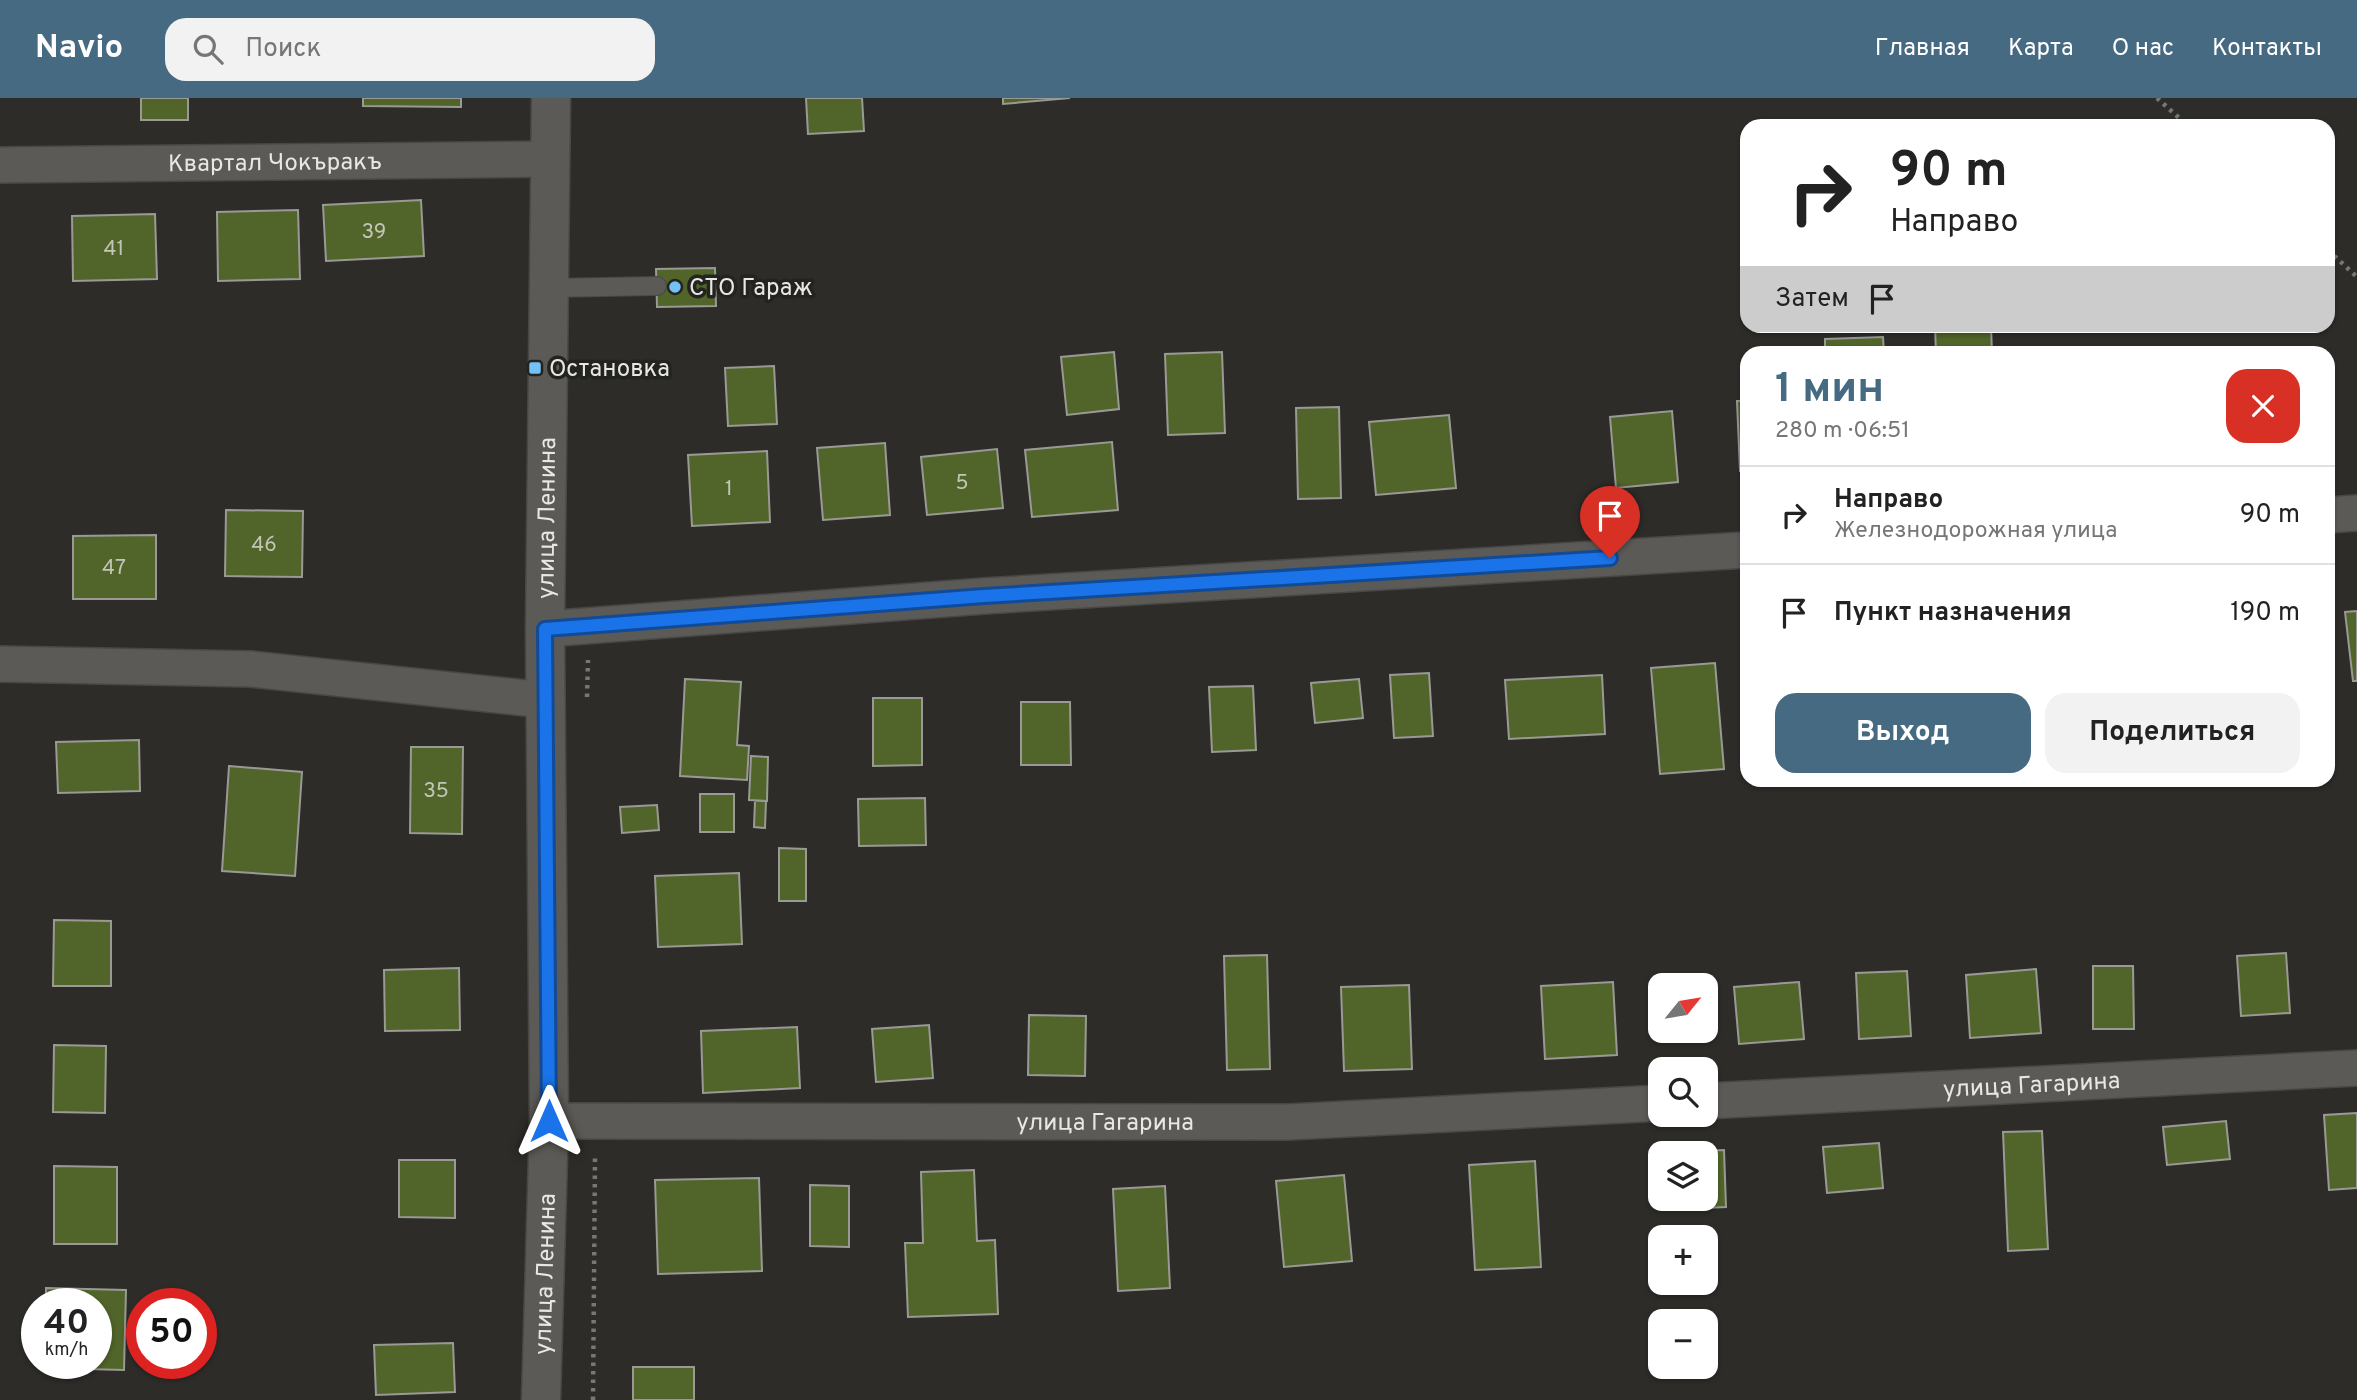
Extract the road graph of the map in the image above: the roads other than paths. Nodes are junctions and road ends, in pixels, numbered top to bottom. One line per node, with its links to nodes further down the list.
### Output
1 (551, 98): 2 (main road, улица Ленина)
2 (550, 159): 3 (street, Квартал Чокъракъ); 5 (main road, улица Ленина)
3 (0, 165)
4 (657, 286): 5 (lane)
5 (549, 288): 9 (main road, улица Ленина)
6 (2357, 513): 7 (street)
7 (2335, 515)
8 (1740, 550): 9 (street)
9 (545, 629): 11 (main road, улица Ленина)
10 (0, 664): 11 (street)
11 (545, 700): 15 (main road, улица Ленина)
12 (2357, 1068): 13 (street, улица Гагарина)
13 (1718, 1100)
14 (1648, 1104): 15 (street, улица Гагарина)
15 (549, 1121): 16 (main road, улица Ленина)
16 (541, 1400)

